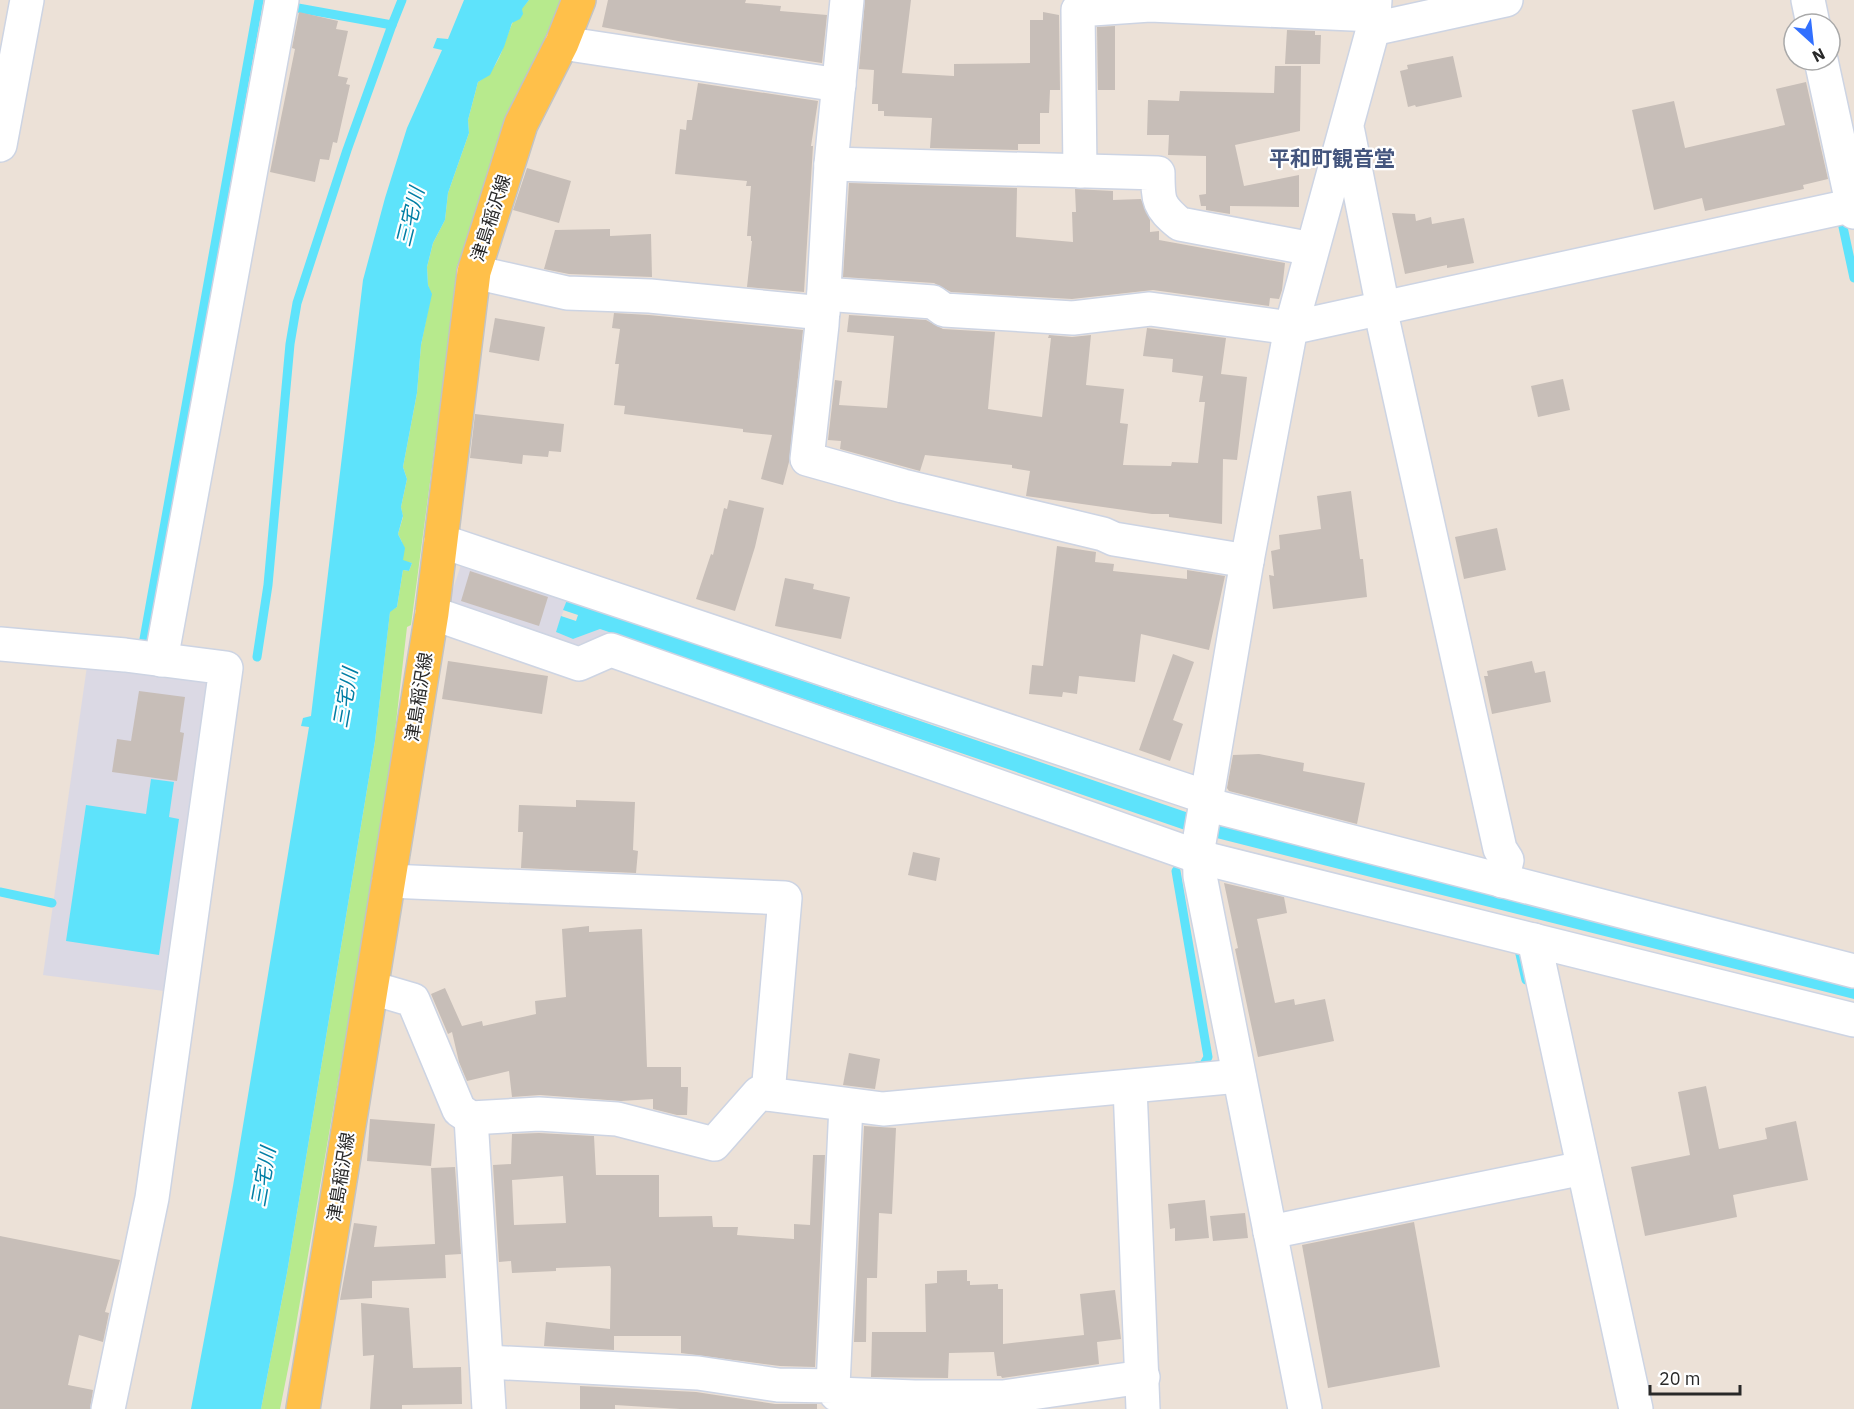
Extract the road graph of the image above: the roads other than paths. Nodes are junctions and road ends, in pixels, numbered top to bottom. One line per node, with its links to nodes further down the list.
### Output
1 (27, 0): 11 (street)
2 (282, 0): 24 (street)
3 (579, 0): 7 (main road, 津島稲沢線)
4 (847, 0): 9 (street)
5 (1506, 0): 6 (street)
6 (1374, 15): 10 (street); 13 (street)
7 (562, 43): 9 (street); 16 (main road, 津島稲沢線)
8 (1824, 72): 14 (street)
9 (839, 85): 12 (street)
10 (1347, 124): 15 (street); 18 (street)
11 (0, 145)
12 (831, 164): 13 (street); 17 (street)
13 (1080, 171): 15 (street)
14 (1854, 208): 18 (street)
15 (1312, 249): 19 (street)
16 (474, 272): 17 (street); 20 (main road, 津島稲沢線)
17 (823, 304): 19 (street); 21 (street)
18 (1382, 308): 19 (street); 28 (street)
19 (1291, 328): 21 (street)
20 (441, 541): 22 (main road, 津島稲沢線); 25 (street)
21 (1247, 561): 25 (street)
22 (432, 613): 26 (street); 27 (main road, 津島稲沢線)
23 (0, 644): 24 (street)
24 (161, 660): 44 (street)
25 (1205, 804): 26 (street); 28 (street)
26 (1199, 850): 29 (street); 33 (street)
27 (389, 881): 31 (main road, 津島稲沢線); 35 (street)
28 (1503, 881): 30 (street)
29 (1534, 940): 32 (street); 38 (street)
30 (1854, 971)
31 (372, 987): 37 (street); 45 (main road, 津島稲沢線)
32 (1854, 1020)
33 (1239, 1077): 34 (street); 39 (street)
34 (1130, 1087): 36 (street); 41 (street)
35 (768, 1094): 36 (street); 37 (street)
36 (846, 1105): 42 (street)
37 (471, 1118): 40 (street)
38 (1583, 1168): 39 (street); 49 (street)
39 (1270, 1232): 48 (street)
40 (487, 1362): 43 (street); 46 (street)
41 (1143, 1377): 42 (street); 47 (street)
42 (833, 1386): 43 (street)
43 (776, 1397)
44 (108, 1409)
45 (303, 1409)
46 (489, 1409)
47 (1143, 1409)
48 (1305, 1409)
49 (1635, 1409)

